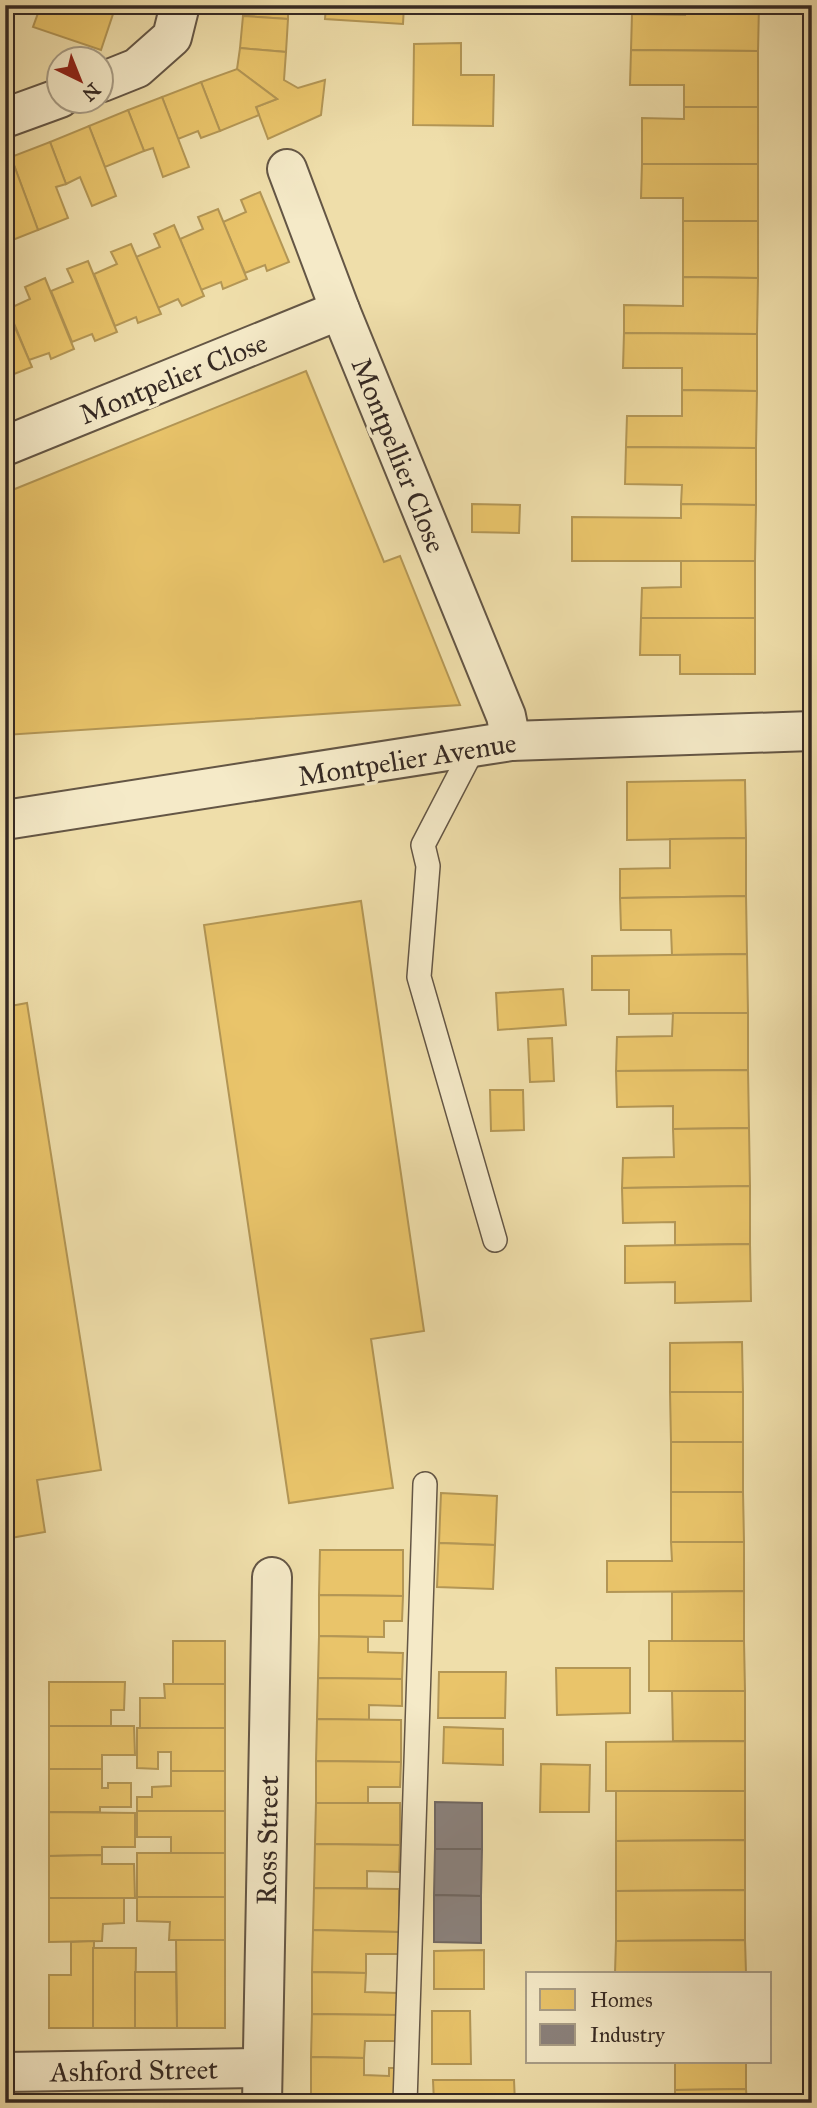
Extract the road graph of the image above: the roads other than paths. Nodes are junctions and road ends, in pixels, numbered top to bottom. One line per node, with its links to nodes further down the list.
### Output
1 (180, 5): 2 (street)
2 (116, 76)
3 (46, 102): 4 (street)
4 (6, 117)
5 (287, 169): 6 (street, Montpellier Close)
6 (340, 310): 7 (street, Montpelier Close); 9 (street, Montpellier Close)
7 (5, 446)
8 (812, 731): 9 (street, Montpelier Avenue)
9 (493, 743): 10 (street, Montpelier Avenue); 11 (lane)
10 (5, 820)
11 (495, 1240)
12 (425, 1484): 16 (lane)
13 (272, 1577): 15 (street, Ross Street)
14 (5, 2072): 15 (street, Ashford Street)
15 (262, 2085)
16 (405, 2103)

